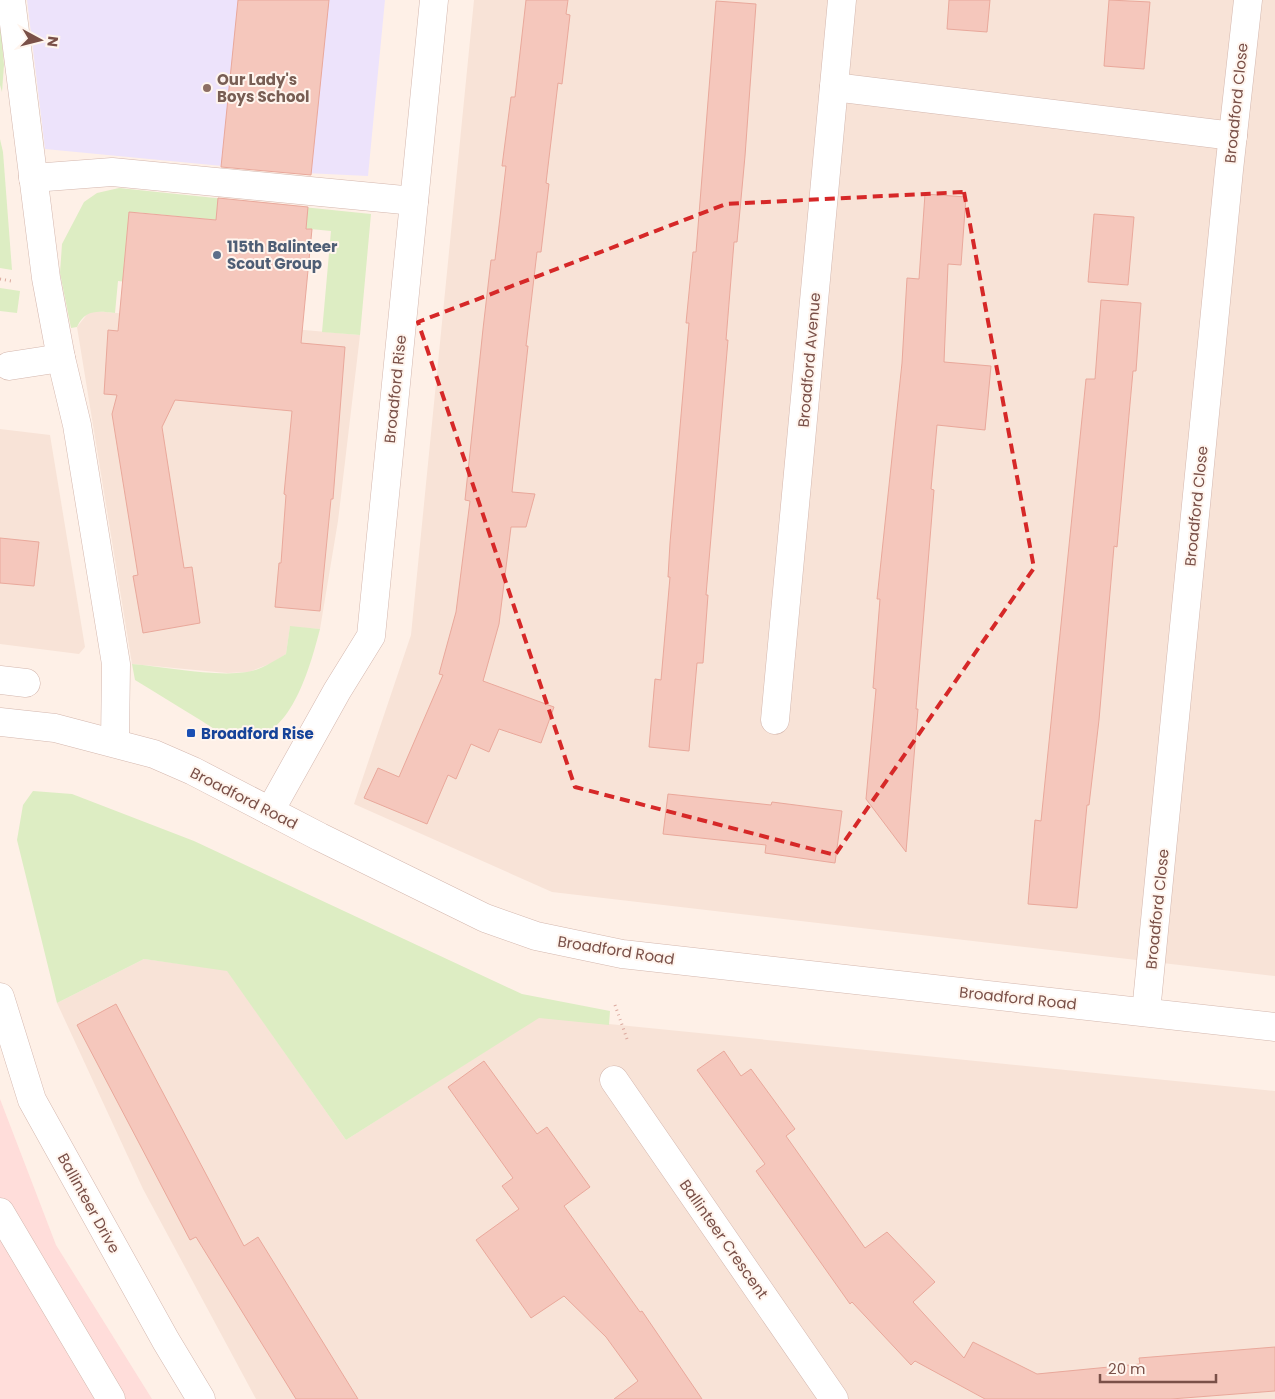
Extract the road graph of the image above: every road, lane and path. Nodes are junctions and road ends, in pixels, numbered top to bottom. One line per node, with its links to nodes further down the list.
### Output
1 (11, 0): 7 (street)
2 (434, 0): 8 (street, Broadford Rise)
3 (842, 0): 5 (street, Broadford Avenue)
4 (1248, 0): 6 (street, Broadford Close)
5 (834, 87): 6 (street); 13 (street, Broadford Avenue)
6 (1232, 136): 19 (street, Broadford Close)
7 (33, 178): 8 (street); 11 (street)
8 (414, 201): 16 (street, Broadford Rise)
9 (0, 278): 10 (path)
10 (5, 279)
11 (61, 358): 12 (street); 15 (street)
12 (9, 366)
13 (776, 720)
14 (0, 722): 15 (street, Broadford Road)
15 (115, 742): 16 (street, Broadford Road)
16 (270, 811): 19 (street, Broadford Road)
17 (0, 997): 25 (street, Ballinteer Drive)
18 (615, 1005): 21 (path)
19 (1146, 1012): 20 (street, Broadford Road)
20 (1275, 1027)
21 (627, 1039)
22 (614, 1080): 26 (street, Ballinteer Crescent)
23 (0, 1212): 24 (street)
24 (111, 1399)
25 (201, 1399)
26 (834, 1399)

